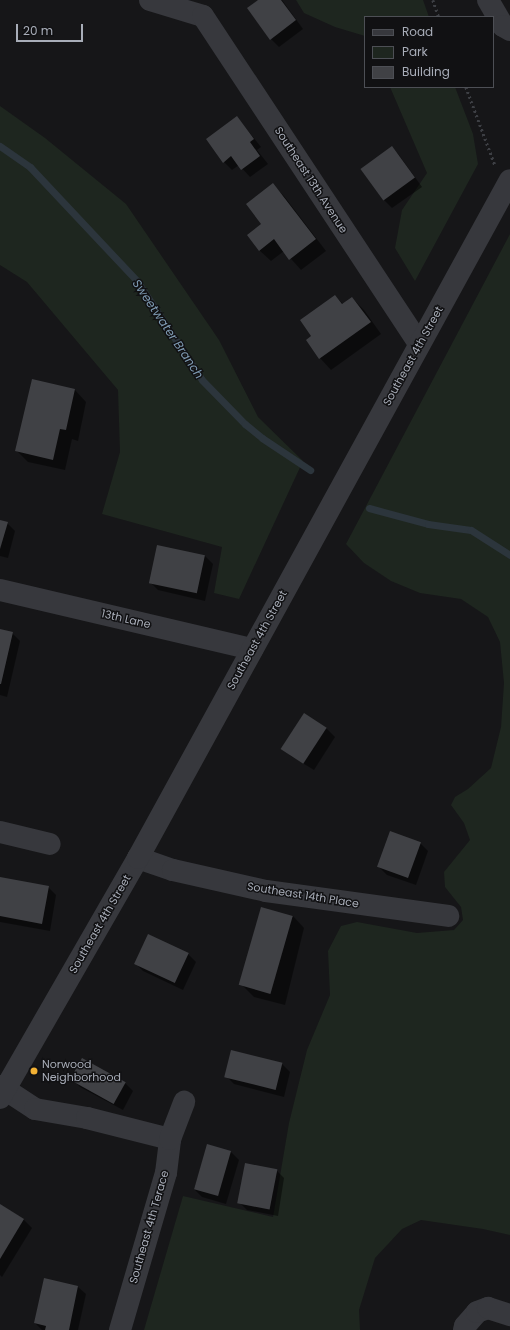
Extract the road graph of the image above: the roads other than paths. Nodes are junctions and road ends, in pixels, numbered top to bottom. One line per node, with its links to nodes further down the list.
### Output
1 (150, 0): 5 (street, Southeast 13th Avenue)
2 (488, 0): 3 (street)
3 (510, 30)
4 (508, 184): 5 (street, Southeast 4th Street)
5 (419, 344): 7 (street, Southeast 4th Street)
6 (0, 590): 7 (street, 13th Lane)
7 (252, 649): 10 (street, Southeast 4th Street)
8 (0, 832): 9 (street)
9 (50, 844)
10 (138, 858): 11 (street, Southeast 14th Place); 12 (street, Southeast 4th Street)
11 (448, 916)
12 (2, 1092): 14 (street)
13 (184, 1102): 14 (street, Southeast 4th Terace)
14 (170, 1139): 16 (street, Southeast 4th Terace)
15 (510, 1315): 17 (street)
16 (120, 1330)
17 (464, 1330)

